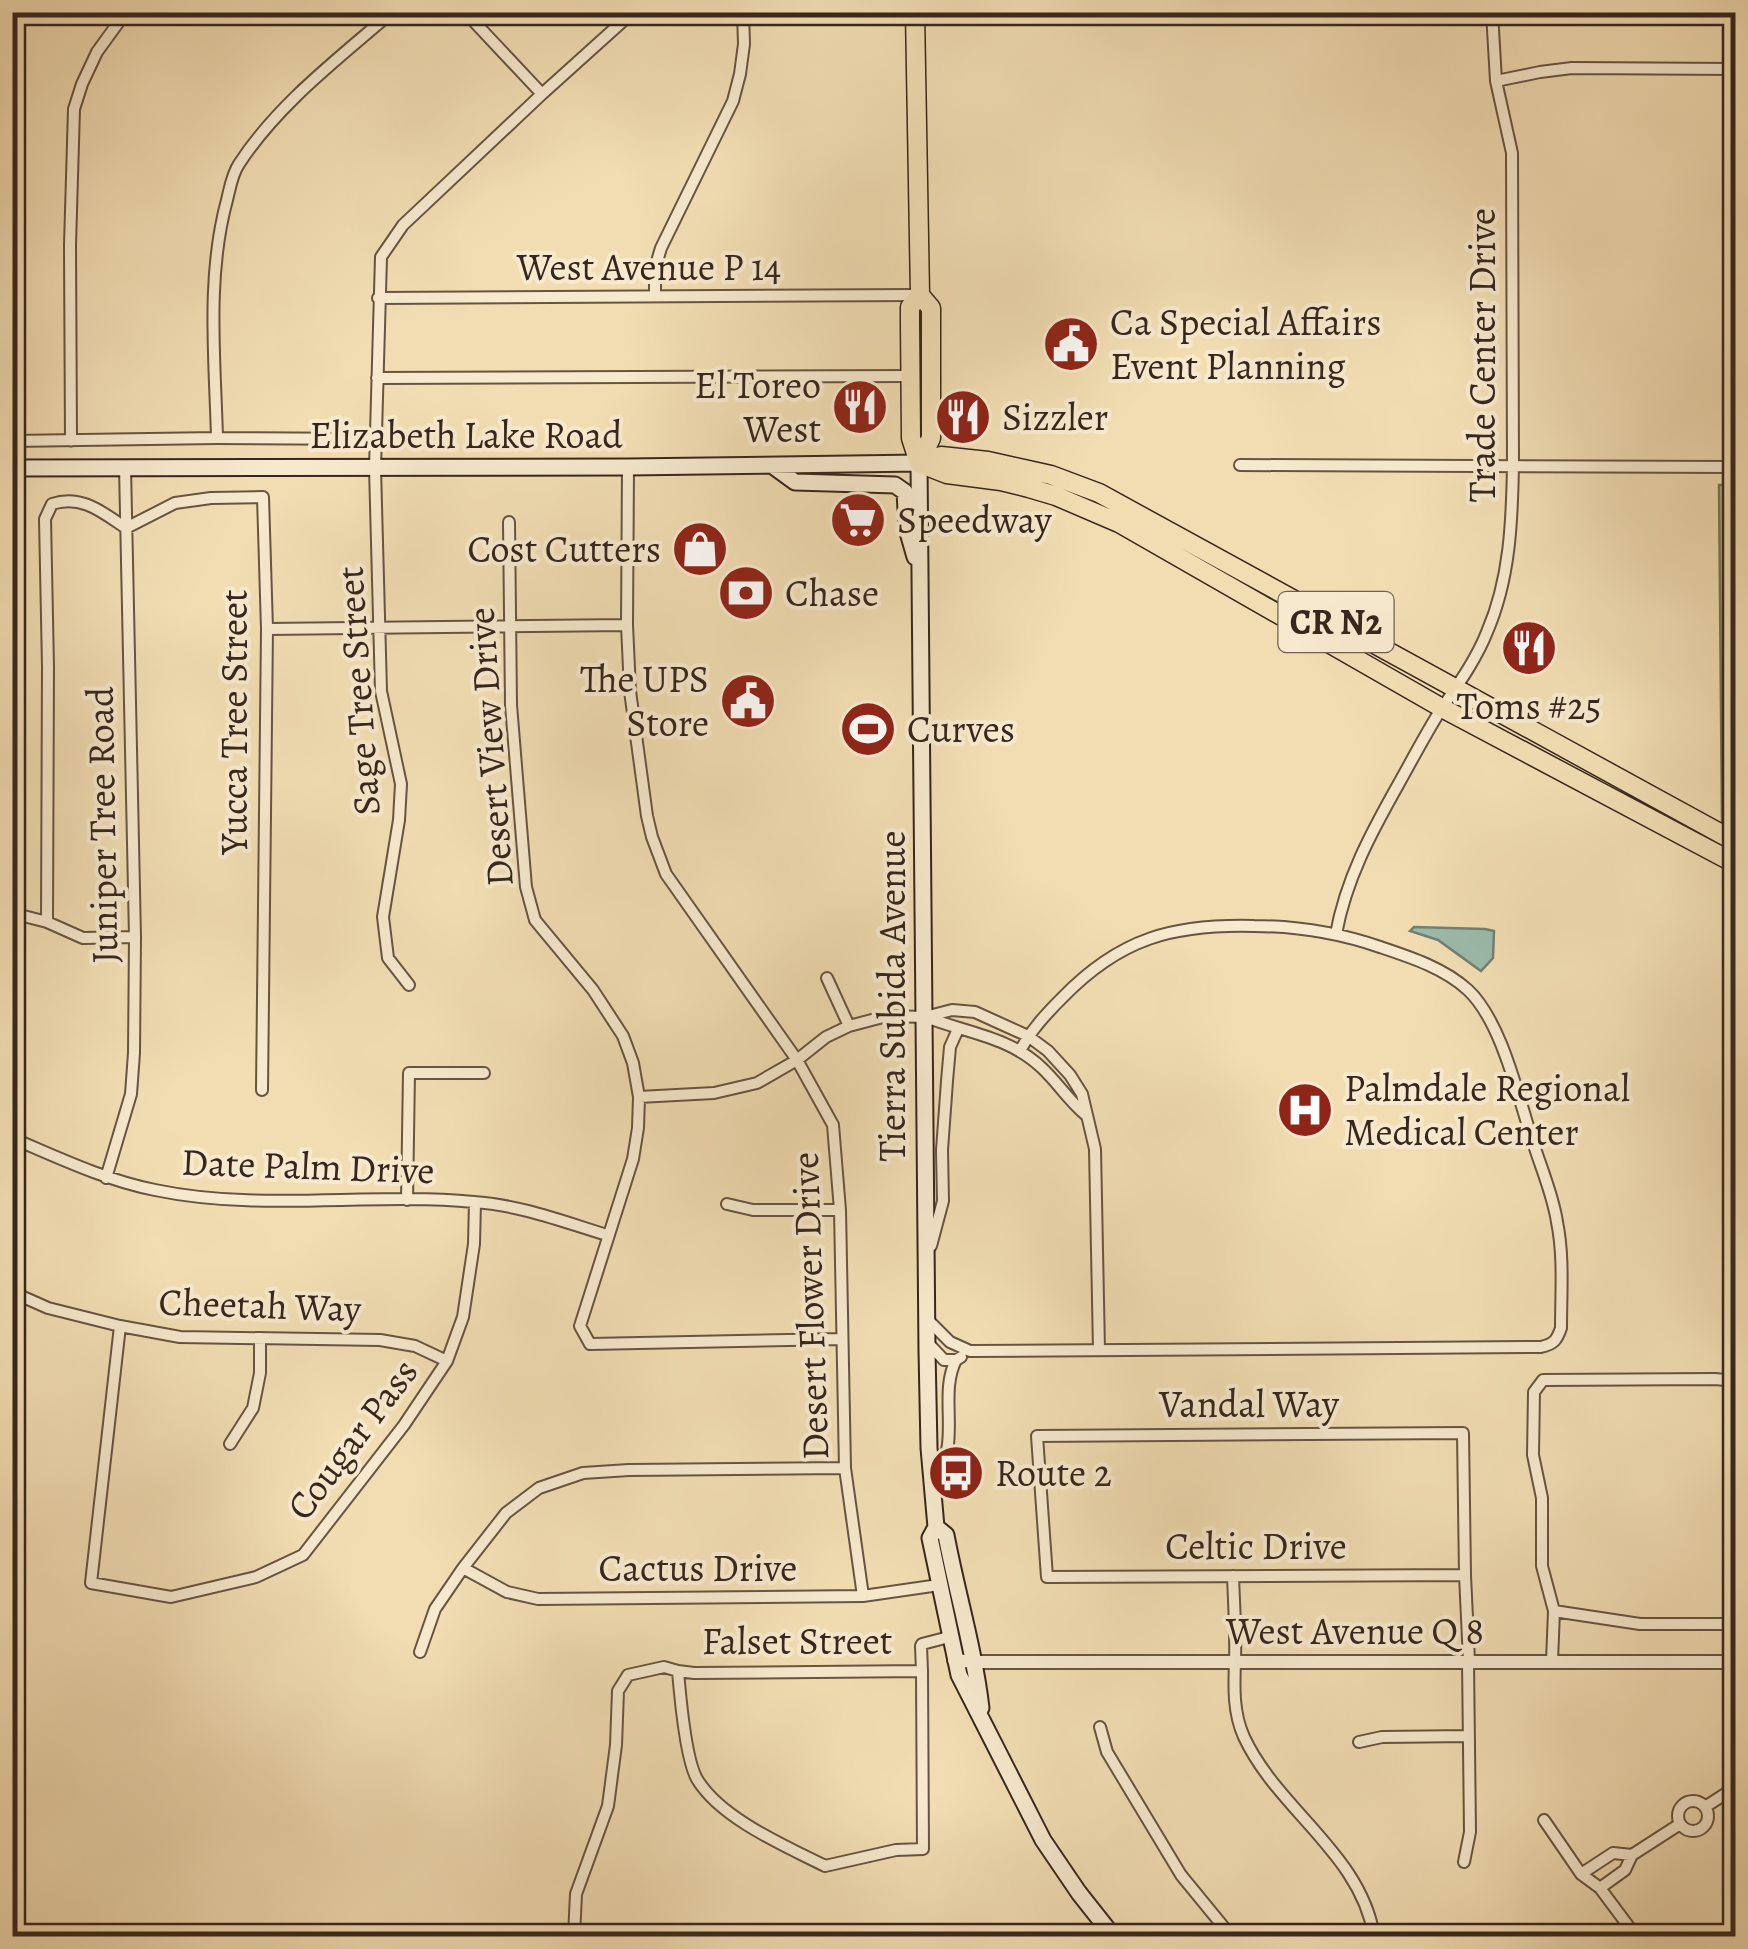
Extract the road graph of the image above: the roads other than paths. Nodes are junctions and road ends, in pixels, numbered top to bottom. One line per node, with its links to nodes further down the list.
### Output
1 (126, 12): 19 (street)
2 (392, 12): 16 (street)
3 (466, 12): 10 (street)
4 (632, 12): 10 (street, Sage Tree Street)
5 (743, 12): 12 (street)
6 (915, 12): 11 (main road)
7 (1492, 12): 9 (street, Trade Center Drive)
8 (1736, 69): 9 (street)
9 (1496, 81): 21 (street, Trade Center Drive)
10 (542, 94): 13 (street, Sage Tree Street)
11 (920, 295): 12 (street, West Avenue P 14); 14 (main road); 20 (main road)
12 (655, 296): 13 (street, West Avenue P 14)
13 (378, 298): 15 (street, Sage Tree Street)
14 (910, 376): 15 (street); 20 (main road)
15 (377, 378): 17 (street, Sage Tree Street)
16 (217, 438): 17 (street); 19 (street)
17 (376, 439): 28 (street, Sage Tree Street)
18 (12, 441): 19 (street)
19 (71, 441)
20 (919, 463): 22 (main road, Elizabeth Lake Road / CR N2); 29 (main road, CR N2); 32 (main road, Tierra Subida Avenue)
21 (1514, 465): 23 (street); 26 (street); 37 (street, Trade Center Drive)
22 (773, 466): 25 (main road, Elizabeth Lake Road / CR N2); 32 (main road)
23 (1240, 466)
24 (125, 467): 27 (main road, Elizabeth Lake Road / CR N2); 28 (main road, Elizabeth Lake Road / CR N2); 31 (street, Juniper Tree Road)
25 (628, 467): 28 (main road, Elizabeth Lake Road / CR N2); 33 (street, Desert Flower Drive)
26 (1736, 467)
27 (12, 468)
28 (376, 468): 34 (street, Sage Tree Street)
29 (1112, 510): 37 (main road, CR N2); 38 (main road, CR N2)
30 (509, 522): 35 (street, Desert View Drive)
31 (126, 528): 36 (street, Yucca Tree Street); 42 (street); 44 (street, Juniper Tree Road)
32 (921, 575): 47 (main road, Tierra Subida Avenue)
33 (628, 624): 35 (street); 52 (street, Desert Flower Drive)
34 (380, 626): 35 (street); 36 (street); 46 (street, Sage Tree Street)
35 (510, 626): 55 (street, Desert View Drive)
36 (266, 629): 54 (street, Yucca Tree Street)
37 (1457, 688): 38 (street, Trade Center Drive); 39 (main road, CR N2)
38 (1442, 708): 40 (main road, CR N2); 43 (street, Trade Center Drive)
39 (1736, 842)
40 (1736, 864)
41 (12, 913): 42 (street)
42 (47, 922): 44 (street)
43 (1336, 934): 50 (street); 71 (street)
44 (136, 937): 58 (street, Juniper Tree Road)
45 (828, 978): 48 (street)
46 (409, 985)
47 (925, 1017): 48 (street); 49 (street); 50 (street); 64 (main road, Tierra Subida Avenue)
48 (850, 1026): 52 (street)
49 (958, 1029): 51 (street); 64 (street)
50 (1028, 1036): 51 (street); 56 (street)
51 (1020, 1051): 56 (street)
52 (797, 1060): 55 (street); 62 (street, Desert Flower Drive)
53 (484, 1073): 59 (street)
54 (262, 1090)
55 (639, 1097): 63 (street, Desert View Drive)
56 (1086, 1116): 71 (street)
57 (12, 1138): 58 (street, Date Palm Drive)
58 (106, 1178): 59 (street, Date Palm Drive)
59 (407, 1200): 60 (street, Date Palm Drive)
60 (475, 1202): 63 (street, Date Palm Drive); 74 (street, Cougar Pass)
61 (727, 1204): 62 (street)
62 (840, 1210): 69 (street, Desert Flower Drive)
63 (607, 1235): 69 (street, Desert View Drive)
64 (926, 1262): 66 (main road, Tierra Subida Avenue)
65 (12, 1292): 67 (street, Cheetah Way)
66 (926, 1319): 70 (main road, Tierra Subida Avenue); 72 (street)
67 (120, 1326): 68 (street, Cheetah Way); 74 (street, Cougar Pass)
68 (260, 1338): 74 (street, Cheetah Way); 76 (street)
69 (841, 1339): 77 (street, Desert Flower Drive)
70 (926, 1342): 73 (street); 78 (main road, Tierra Subida Avenue)
71 (1098, 1350): 72 (street)
72 (970, 1351): 73 (street)
73 (956, 1360): 78 (street)
74 (447, 1361)
75 (1736, 1381): 86 (street)
76 (230, 1444)
77 (845, 1468): 80 (street); 85 (street, Desert Flower Drive)
78 (932, 1487): 79 (main road, Tierra Subida Avenue)
79 (936, 1527): 84 (main road, Tierra Subida Avenue); 94 (main road, Tierra Subida Avenue)
80 (463, 1568): 85 (street, Cactus Drive); 89 (street)
81 (1465, 1575): 82 (street, Celtic Drive); 83 (street, Vandal Way); 92 (street)
82 (1233, 1576): 83 (street, Celtic Drive); 91 (street)
83 (1047, 1577)
84 (938, 1585): 85 (street, Cactus Drive); 88 (main road, Tierra Subida Avenue)
85 (863, 1596)
86 (1554, 1611): 87 (street); 93 (street)
87 (1736, 1624)
88 (949, 1637): 90 (main road, Tierra Subida Avenue); 97 (street)
89 (420, 1652)
90 (954, 1660): 94 (street, West Avenue Q 8); 98 (main road, Tierra Subida Avenue)
91 (1235, 1661): 92 (street, West Avenue Q 8); 94 (street, West Avenue Q 8); 114 (street)
92 (1469, 1661): 93 (street, West Avenue Q 8); 100 (street)
93 (1552, 1661): 95 (street, West Avenue Q 8)
94 (976, 1662): 98 (main road, Tierra Subida Avenue)
95 (1736, 1662)
96 (678, 1671): 97 (street, Falset Street); 97 (street, Falset Street); 111 (street)
97 (922, 1671)
98 (982, 1717): 112 (main road, Tierra Subida Avenue)
99 (1100, 1727): 113 (street)
100 (1469, 1736): 101 (street); 107 (street)
101 (1358, 1742)
102 (1736, 1787): 103 (street)
103 (1705, 1807): 105 (street); 105 (street)
104 (1544, 1820): 108 (street)
105 (1680, 1824): 106 (street)
106 (1632, 1856): 108 (street); 109 (street)
107 (1464, 1862)
108 (1580, 1874): 109 (street)
109 (1600, 1888): 110 (street)
110 (1636, 1935)
111 (574, 1936)
112 (1113, 1936)
113 (1231, 1936)
114 (1374, 1936)

